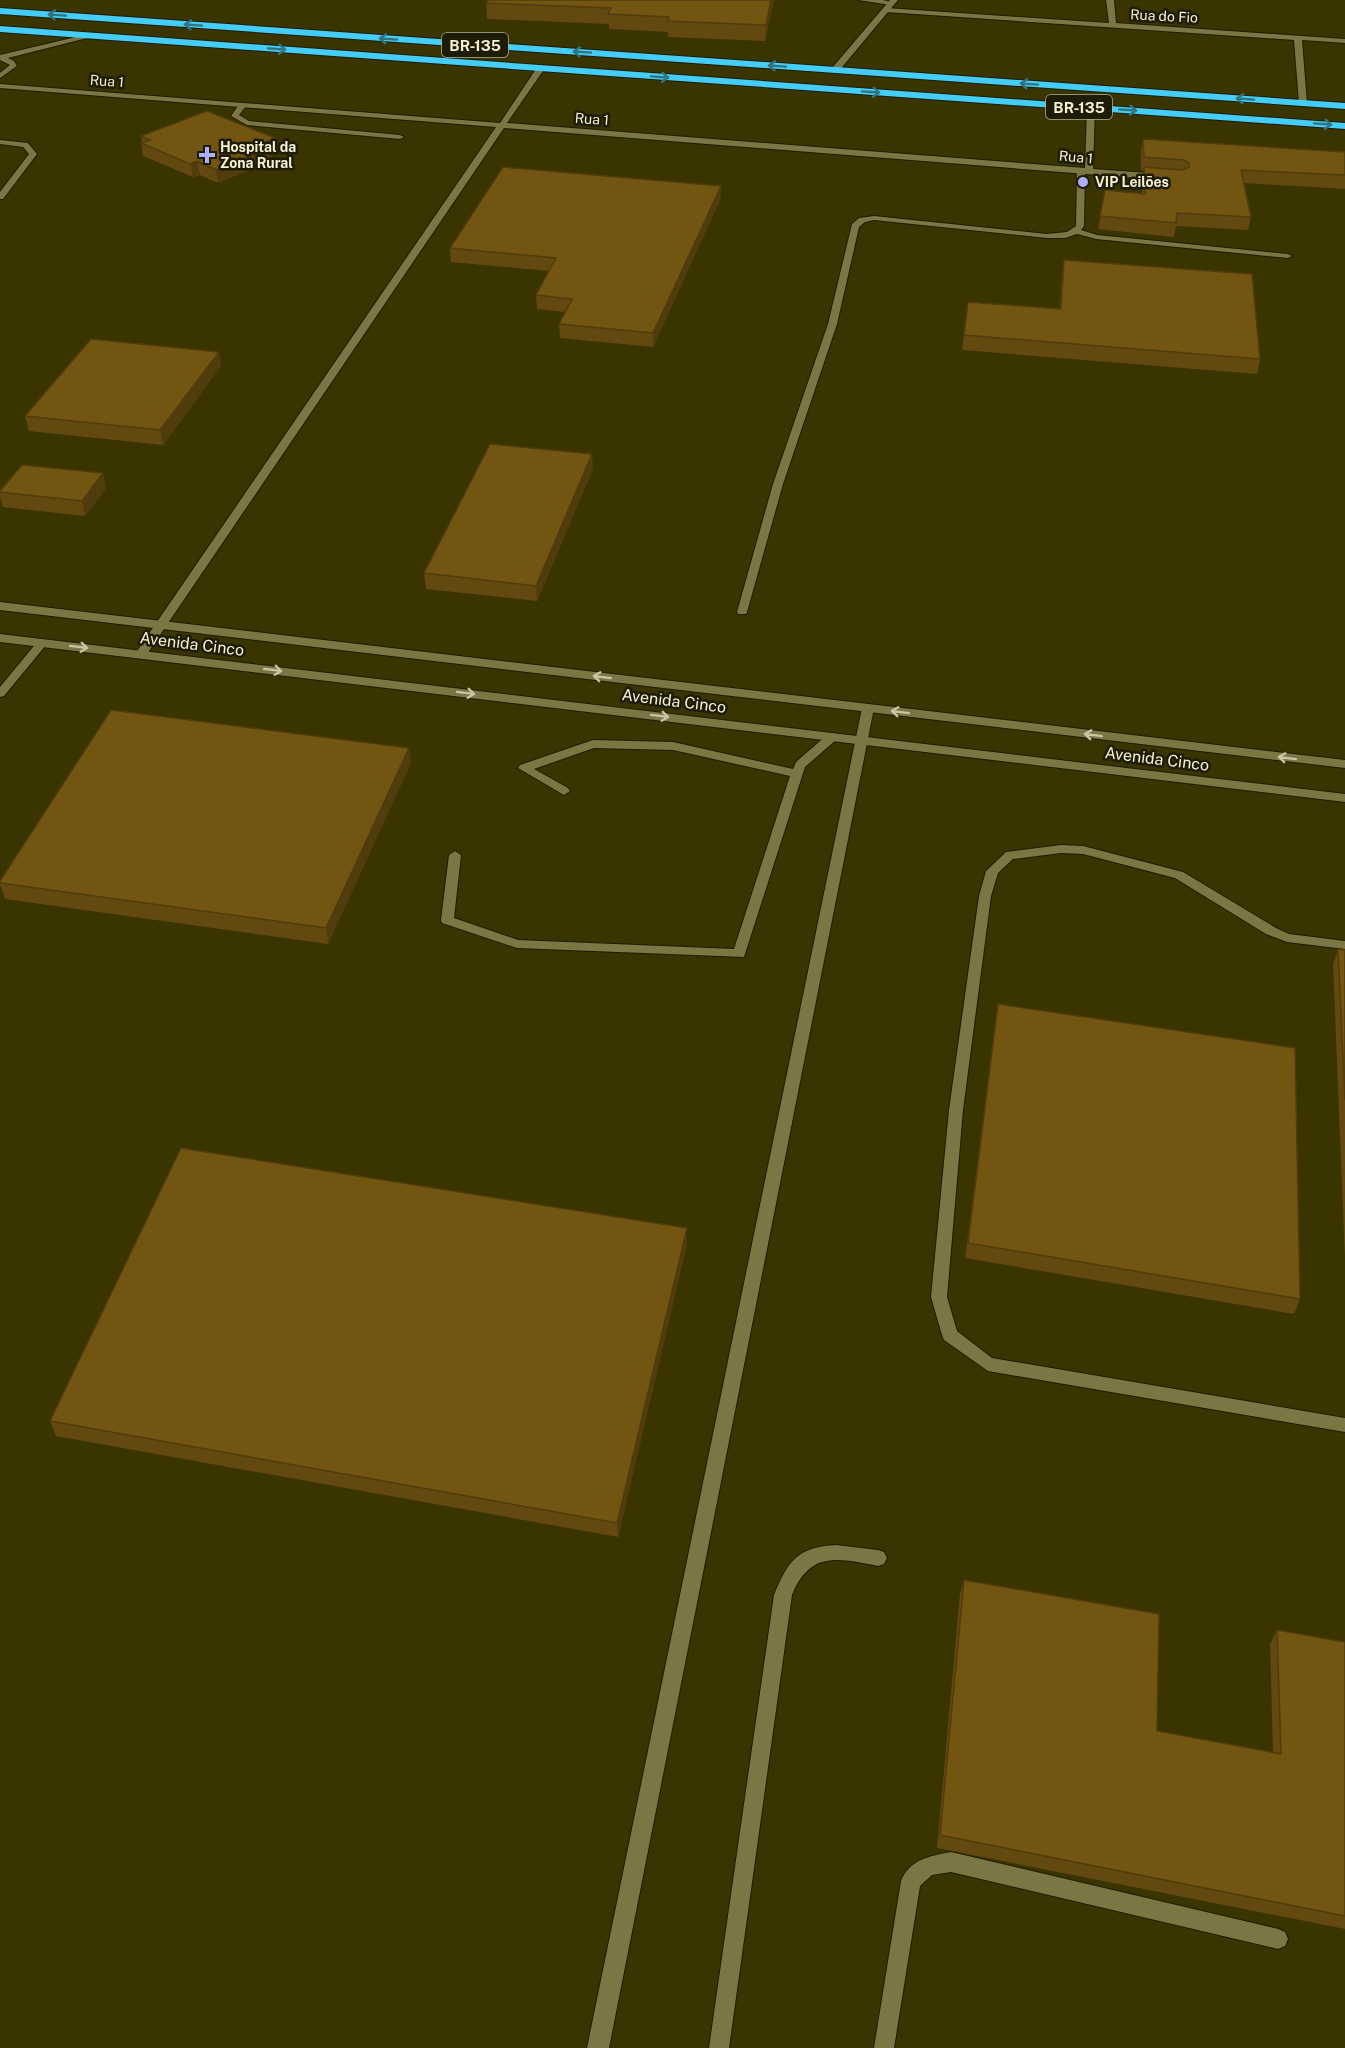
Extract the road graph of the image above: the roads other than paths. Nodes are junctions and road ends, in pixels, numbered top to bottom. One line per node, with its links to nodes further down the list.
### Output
1 (862, 0): 3 (street, Rua do Fio)
2 (1110, 0): 5 (street)
3 (890, 5): 5 (street, Rua do Fio); 12 (street)
4 (0, 12): 12 (highway, BR-135, one-way to 4)
5 (1113, 26): 8 (street, Rua do Fio)
6 (0, 29): 7 (highway, BR-135)
7 (93, 35): 10 (lane); 11 (highway, BR-135, one-way to 11)
8 (1298, 38): 9 (street, Rua do Fio); 15 (street)
9 (1345, 41)
10 (1, 56): 13 (lane)
11 (540, 68): 18 (highway, BR-135, one-way to 18); 19 (street)
12 (835, 70): 15 (highway, BR-135, one-way to 12)
13 (0, 76)
14 (0, 86): 16 (street, Rua 1)
15 (1304, 103): 17 (highway, BR-135)
16 (243, 105): 19 (street, Rua 1); 21 (lane)
17 (1345, 106)
18 (1091, 108): 20 (highway, BR-135, one-way to 20); 23 (street)
19 (501, 125): 23 (street, Rua 1); 30 (street)
20 (1345, 126)
21 (400, 137)
22 (0, 142): 25 (lane)
23 (1085, 171): 24 (street, Rua 1); 26 (lane)
24 (1170, 177)
25 (0, 197)
26 (1076, 231): 27 (lane); 29 (lane)
27 (1288, 256)
28 (0, 606): 30 (street, Avenida Cinco)
29 (742, 612)
30 (161, 624): 33 (street); 35 (street, Avenida Cinco, one-way to 30)
31 (0, 638): 32 (street, Avenida Cinco)
32 (42, 643): 33 (street, Avenida Cinco, one-way to 33); 34 (lane)
33 (141, 654): 36 (street, Avenida Cinco, one-way to 36)
34 (0, 694)
35 (868, 708): 37 (street); 38 (street, Avenida Cinco, one-way to 35)
36 (832, 737): 37 (street, Avenida Cinco); 39 (lane)
37 (860, 740): 41 (street, Avenida Cinco); 47 (street)
38 (1345, 764)
39 (797, 774): 40 (lane); 42 (lane)
40 (564, 791)
41 (1345, 798)
42 (455, 855)
43 (1345, 945): 44 (lane)
44 (1345, 1425)
45 (878, 1557): 48 (lane)
46 (1278, 1939): 49 (lane)
47 (598, 2048)
48 (720, 2048)
49 (884, 2048)

